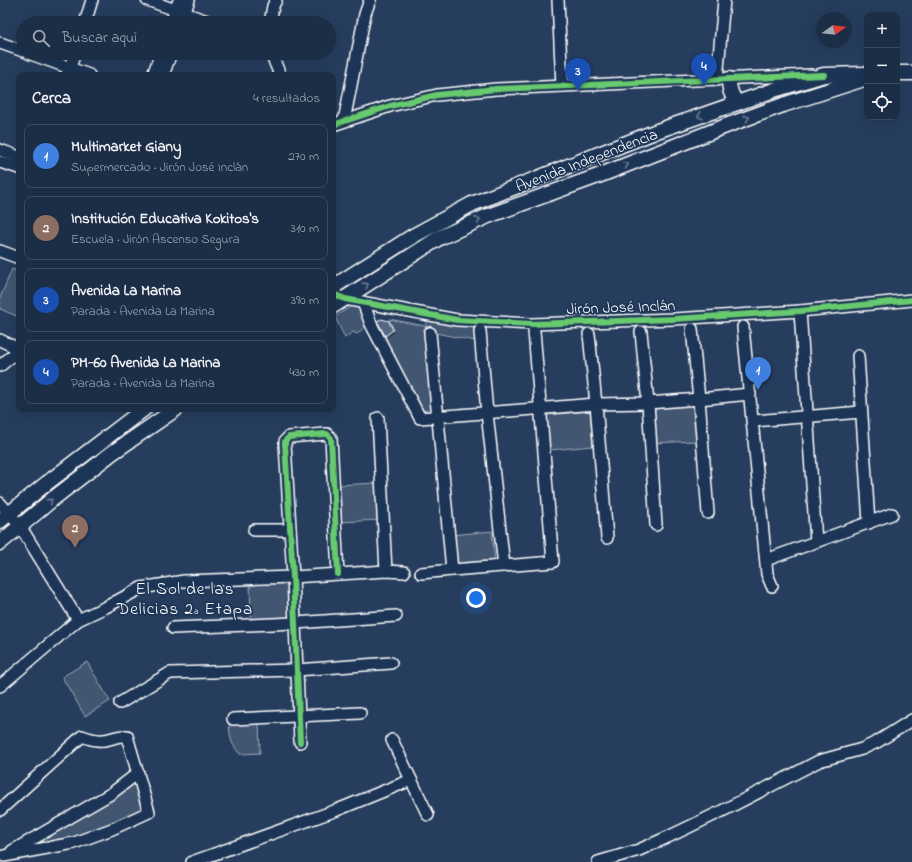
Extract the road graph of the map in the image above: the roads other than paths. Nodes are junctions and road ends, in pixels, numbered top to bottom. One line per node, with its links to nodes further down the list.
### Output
1 (92, 0): 9 (street)
2 (147, 0): 8 (street)
3 (189, 0): 8 (street)
4 (276, 0): 11 (street)
5 (370, 0): 31 (street)
6 (558, 0): 29 (street)
7 (724, 0): 28 (street)
8 (180, 12): 10 (street)
9 (87, 16)
10 (192, 16)
11 (272, 16)
12 (0, 43): 13 (street)
13 (16, 49)
14 (43, 60): 19 (street)
15 (72, 60): 19 (street)
16 (158, 60): 20 (street)
17 (168, 60): 21 (street)
18 (274, 60): 22 (street)
19 (68, 72)
20 (154, 72)
21 (164, 72)
22 (279, 72)
23 (900, 73): 24 (main road)
24 (912, 73)
25 (824, 74): 26 (main road, Avenida Independencia); 28 (street); 30 (main road, Avenida Independencia)
26 (864, 74)
27 (864, 79): 38 (main road, Avenida Independencia, one-way to 27)
28 (723, 80): 29 (street); 30 (main road)
29 (562, 86): 31 (street)
30 (737, 103): 34 (main road, Avenida Independencia, one-way to 34)
31 (344, 121): 32 (street)
32 (336, 124)
33 (0, 150): 35 (street)
34 (603, 152): 38 (main road); 39 (main road, Avenida Independencia)
35 (16, 155)
36 (0, 162): 37 (street)
37 (16, 167)
38 (610, 171): 40 (main road, Avenida Independencia, one-way to 38)
39 (413, 236): 40 (main road); 43 (main road, Avenida Independencia)
40 (422, 249): 44 (main road, Avenida Independencia, one-way to 40)
41 (0, 251): 42 (street)
42 (16, 257)
43 (336, 285)
44 (337, 300): 46 (street, Jirón José Inclán)
45 (912, 300): 47 (street, Jirón José Inclán)
46 (363, 302): 47 (street, Jirón José Inclán); 69 (street)
47 (800, 311): 70 (street)
48 (743, 327): 60 (street)
49 (692, 329): 61 (street)
50 (480, 331): 68 (street)
51 (534, 331): 64 (street)
52 (641, 332): 62 (street)
53 (430, 333): 69 (street)
54 (589, 334): 63 (street)
55 (0, 340): 56 (street)
56 (16, 348)
57 (16, 353): 59 (street)
58 (858, 356): 67 (street)
59 (0, 366)
60 (750, 394): 61 (street); 72 (street)
61 (699, 399): 62 (street); 78 (street)
62 (648, 403): 63 (street); 81 (street)
63 (596, 404): 64 (street); 85 (street)
64 (540, 408): 68 (street); 89 (street)
65 (140, 412): 73 (main road)
66 (172, 412): 74 (main road)
67 (861, 412): 70 (street); 80 (street)
68 (487, 413): 69 (street); 89 (street)
69 (437, 416): 90 (street)
70 (807, 416): 72 (street); 86 (street)
71 (378, 418): 91 (street)
72 (752, 421): 88 (street)
73 (102, 441): 74 (main road); 75 (main road)
74 (112, 453): 76 (main road)
75 (70, 465): 76 (main road); 77 (main road)
76 (81, 478): 82 (main road, one-way to 76)
77 (3, 513): 82 (street)
78 (708, 513)
79 (892, 514): 80 (street)
80 (869, 522): 86 (street)
81 (656, 525)
82 (20, 526): 87 (main road); 98 (street)
83 (254, 530): 84 (street)
84 (290, 530): 94 (street); 95 (street)
85 (607, 538)
86 (816, 542): 88 (street)
87 (0, 543)
88 (766, 560): 96 (street)
89 (504, 566): 90 (street)
90 (452, 570): 93 (street)
91 (386, 571): 92 (street); 94 (street)
92 (404, 572)
93 (421, 573)
94 (338, 574): 95 (street)
95 (293, 577): 98 (street); 99 (street)
96 (772, 586)
97 (396, 616): 99 (street)
98 (78, 620): 103 (street)
99 (295, 623): 100 (street); 102 (street)
100 (173, 628)
101 (391, 663): 102 (street)
102 (297, 670): 104 (street); 106 (street)
103 (0, 686)
104 (120, 702)
105 (360, 713): 106 (street)
106 (299, 717): 107 (street); 110 (street)
107 (233, 720)
108 (912, 720): 117 (street)
109 (392, 740): 112 (street)
110 (300, 742)
111 (138, 774): 113 (street); 115 (street); 115 (street)
112 (411, 780): 114 (street); 116 (street)
113 (0, 810)
114 (428, 815)
115 (2, 857)
116 (192, 862)
117 (598, 862)

